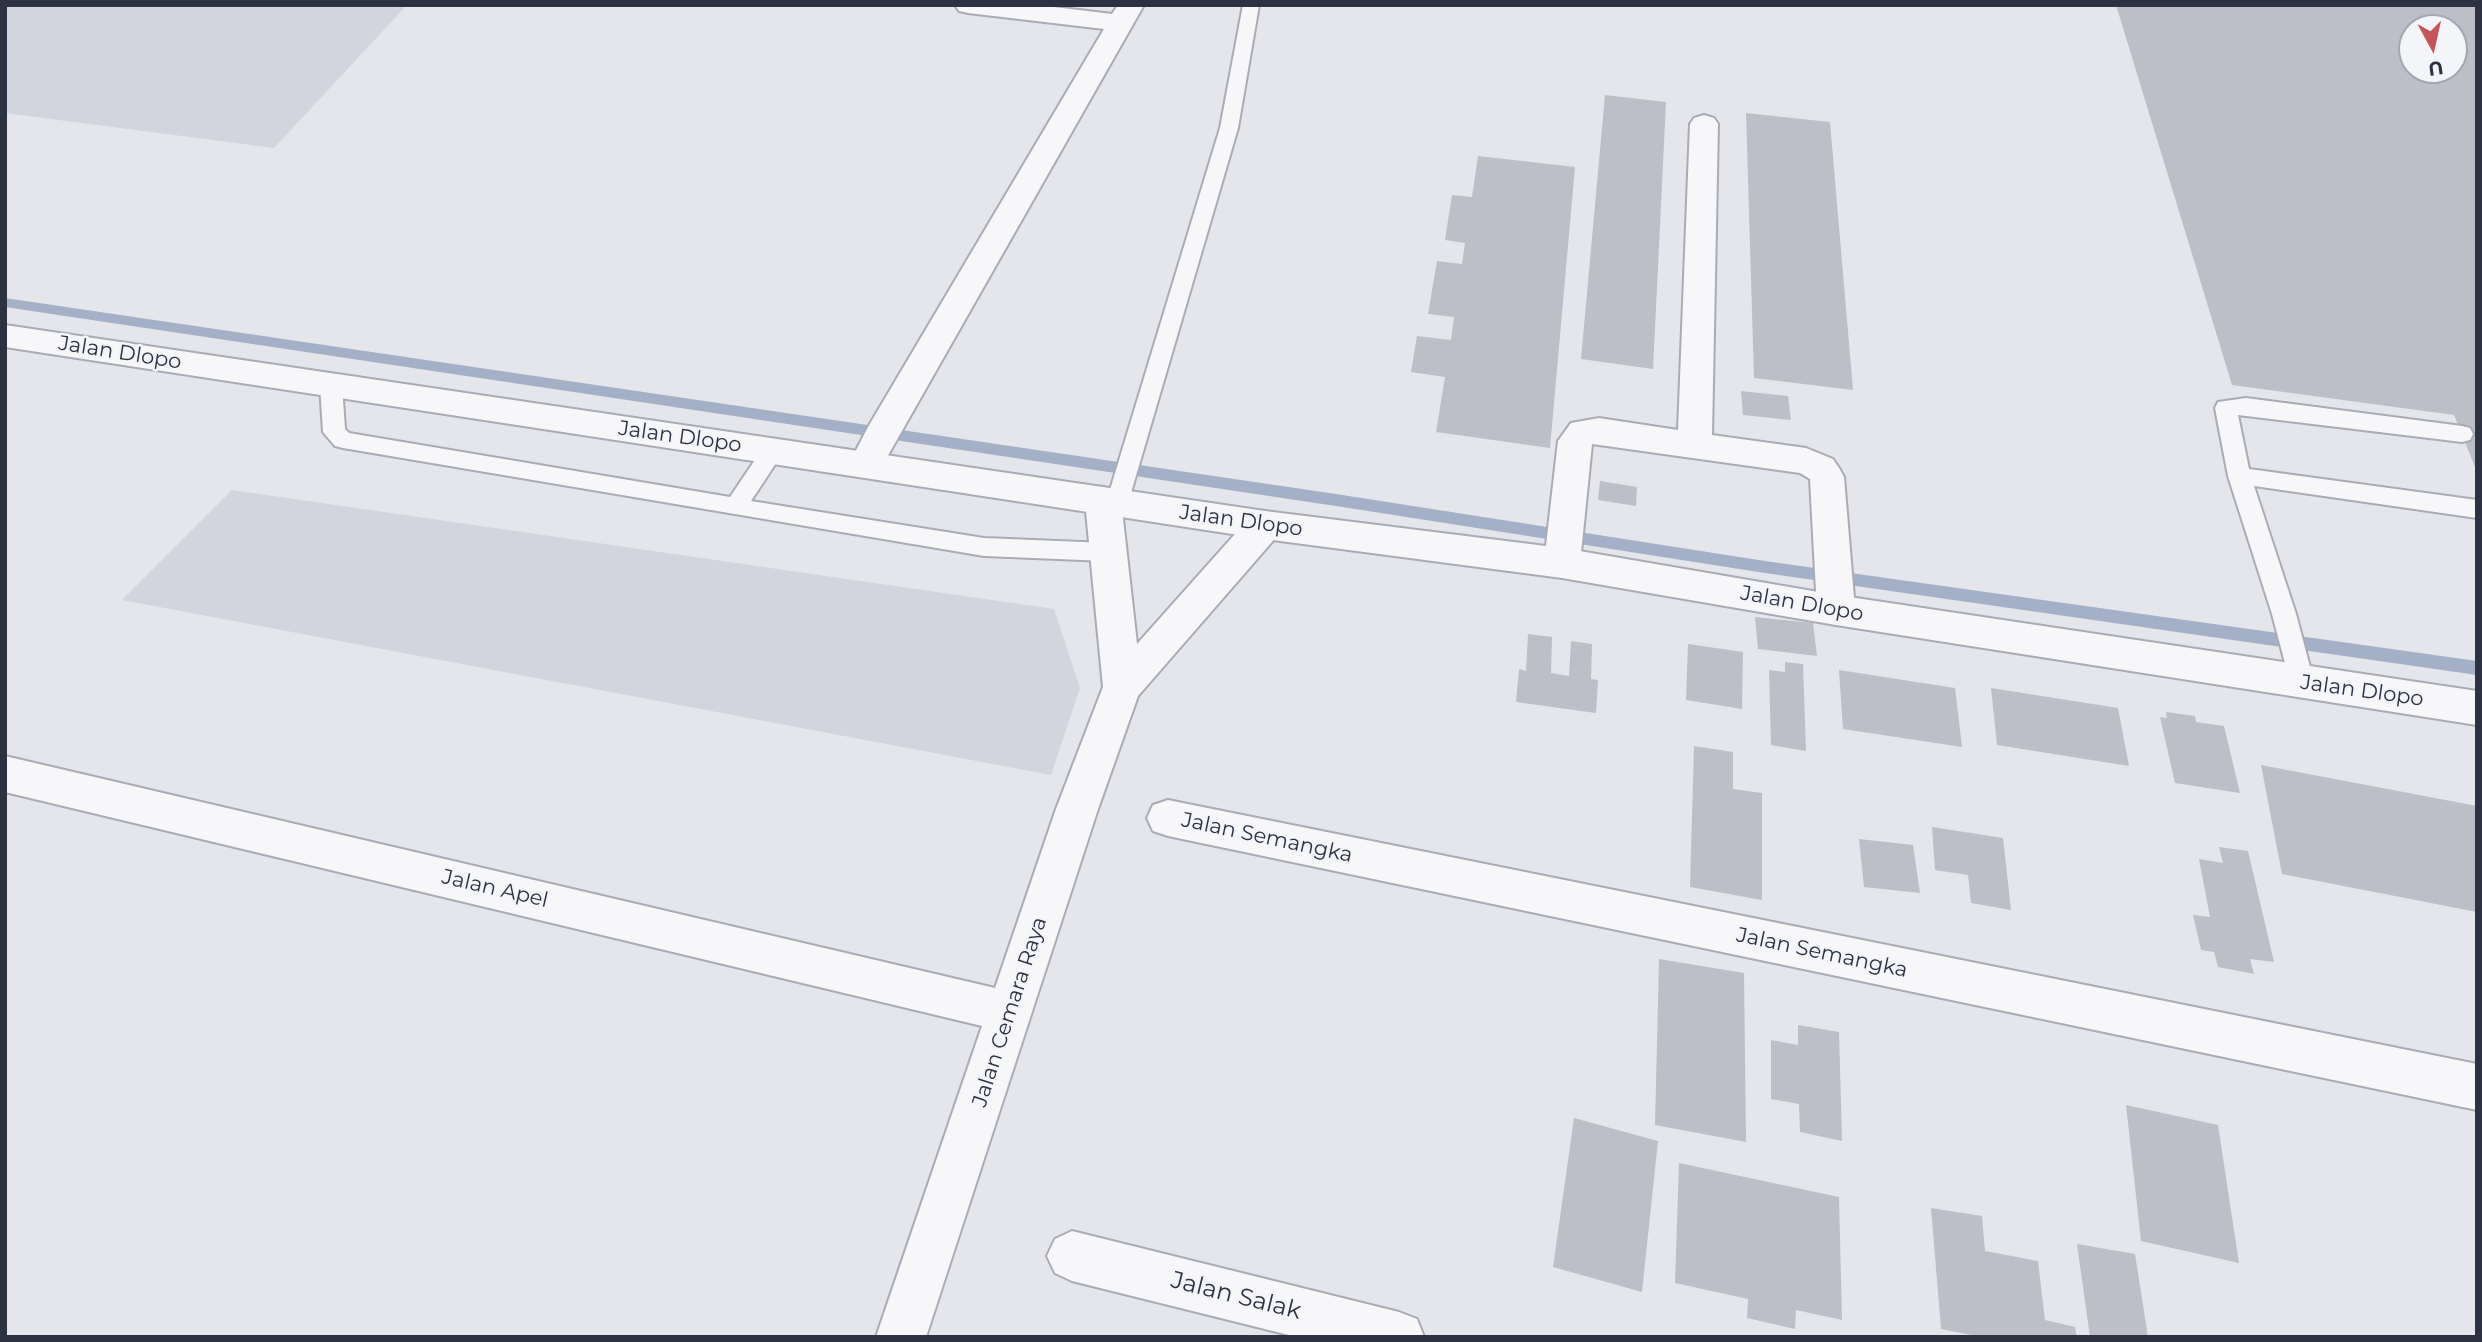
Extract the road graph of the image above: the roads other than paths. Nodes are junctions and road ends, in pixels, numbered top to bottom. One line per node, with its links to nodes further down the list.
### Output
1 (968, 5): 3 (street)
2 (1251, 5): 12 (lane)
3 (1126, 14): 9 (street)
4 (1704, 124): 8 (street)
5 (5, 336): 6 (street, Jalan Dlopo)
6 (331, 385): 10 (street, Jalan Dlopo); 13 (lane)
7 (2462, 435): 11 (lane)
8 (1695, 444): 17 (street); 18 (street)
9 (875, 445): 10 (street, Jalan Dlopo); 12 (street, Jalan Dlopo)
10 (773, 451): 13 (lane)
11 (2239, 476): 14 (lane); 19 (lane)
12 (1119, 485): 15 (street, Jalan Dlopo); 16 (street)
13 (735, 507): 16 (lane)
14 (2477, 509)
15 (1265, 525): 17 (street, Jalan Dlopo); 20 (street)
16 (1108, 552): 20 (street)
17 (1562, 555): 18 (street, Jalan Dlopo)
18 (1834, 586): 19 (street, Jalan Dlopo)
19 (2298, 667): 21 (street, Jalan Dlopo)
20 (1122, 687): 27 (street, Jalan Cemara Raya)
21 (2477, 708)
22 (5, 774): 24 (street, Jalan Apel)
23 (1168, 818): 25 (street, Jalan Semangka)
24 (984, 1005)
25 (2477, 1087)
26 (1072, 1256): 28 (street, Jalan Salak)
27 (901, 1337)
28 (1399, 1337)

